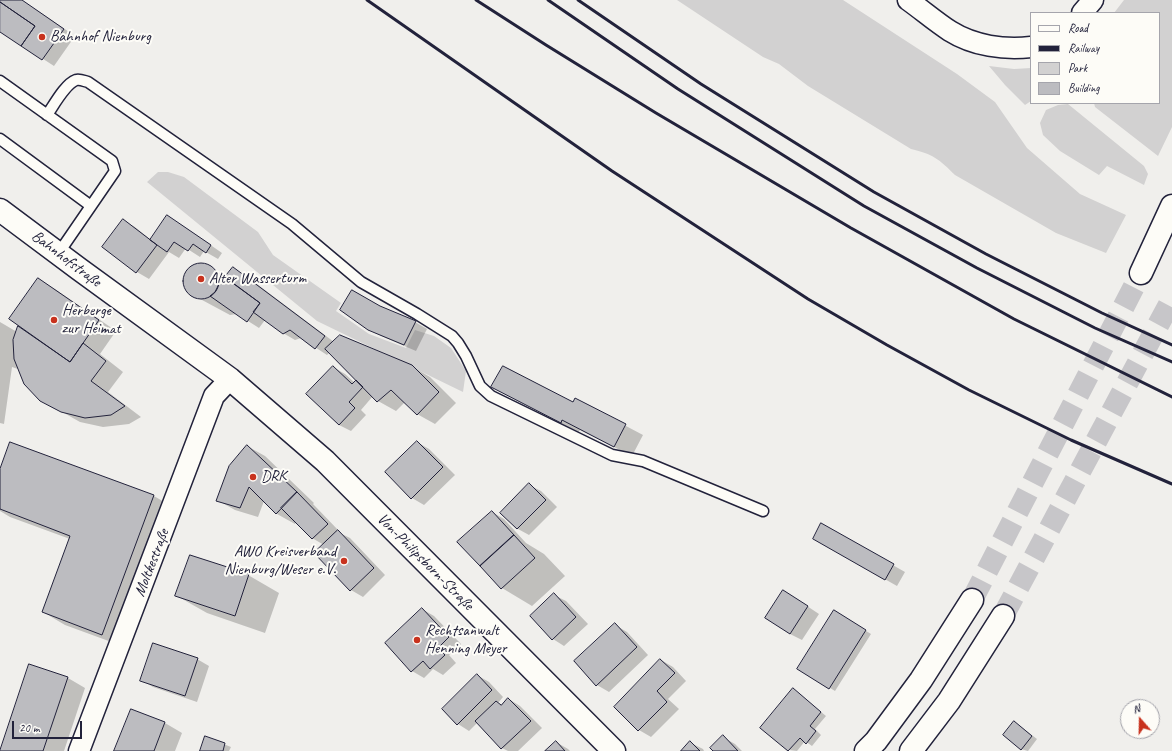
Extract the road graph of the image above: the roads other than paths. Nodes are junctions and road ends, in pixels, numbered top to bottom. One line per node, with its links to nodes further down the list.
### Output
1 (908, 0): 4 (street)
2 (1093, 0): 3 (street)
3 (1083, 12)
4 (1030, 47)
5 (0, 81): 6 (lane)
6 (48, 114): 8 (lane); 14 (lane)
7 (0, 139): 8 (lane)
8 (91, 206): 11 (lane)
9 (1172, 206): 12 (main road)
10 (0, 210): 11 (main road, Bahnhofstraße)
11 (58, 254): 13 (main road, Bahnhofstraße)
12 (1141, 272)
13 (230, 379): 17 (street, Moltkestraße); 18 (main road, Von-Philipsborn-Straße)
14 (763, 511)
15 (972, 600): 19 (main road)
16 (1003, 616): 20 (main road)
17 (79, 751)
18 (614, 751)
19 (866, 751)
20 (911, 751)

